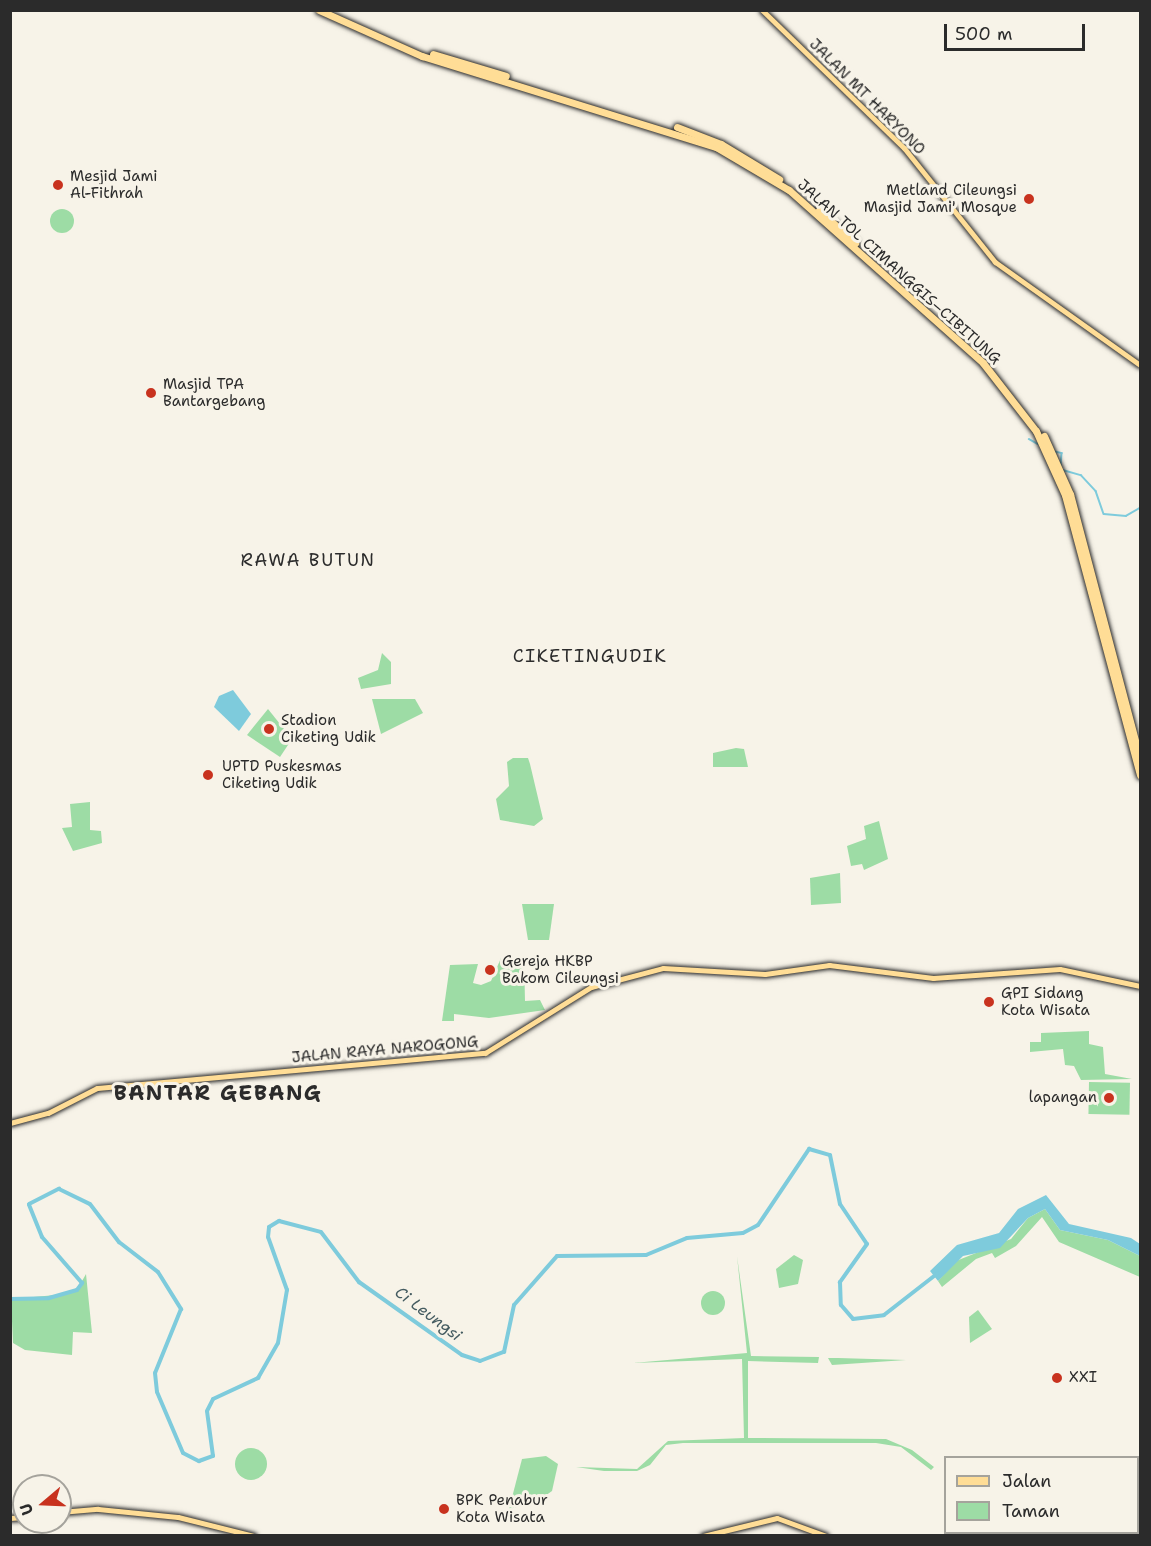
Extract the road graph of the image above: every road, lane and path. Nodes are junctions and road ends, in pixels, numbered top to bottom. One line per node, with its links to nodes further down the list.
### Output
1 (319, 10): 5 (highway, JALAN TOL CIMANGGIS–CIBITUNG)
2 (328, 10): 6 (highway, JALAN TOL CIMANGGIS–CIBITUNG)
3 (762, 10): 4 (main road, JALAN MT HARYONO)
4 (1140, 365)
5 (1130, 741): 7 (highway, JALAN TOL CIMANGGIS–CIBITUNG); 8 (highway)
6 (1140, 759)
7 (1140, 775)
8 (1140, 784)
9 (1140, 985): 10 (main road, JALAN RAYA NAROGONG)
10 (10, 1123)
11 (72, 1511): 12 (main road)
12 (254, 1536)
13 (703, 1536): 14 (main road)
14 (826, 1536)

